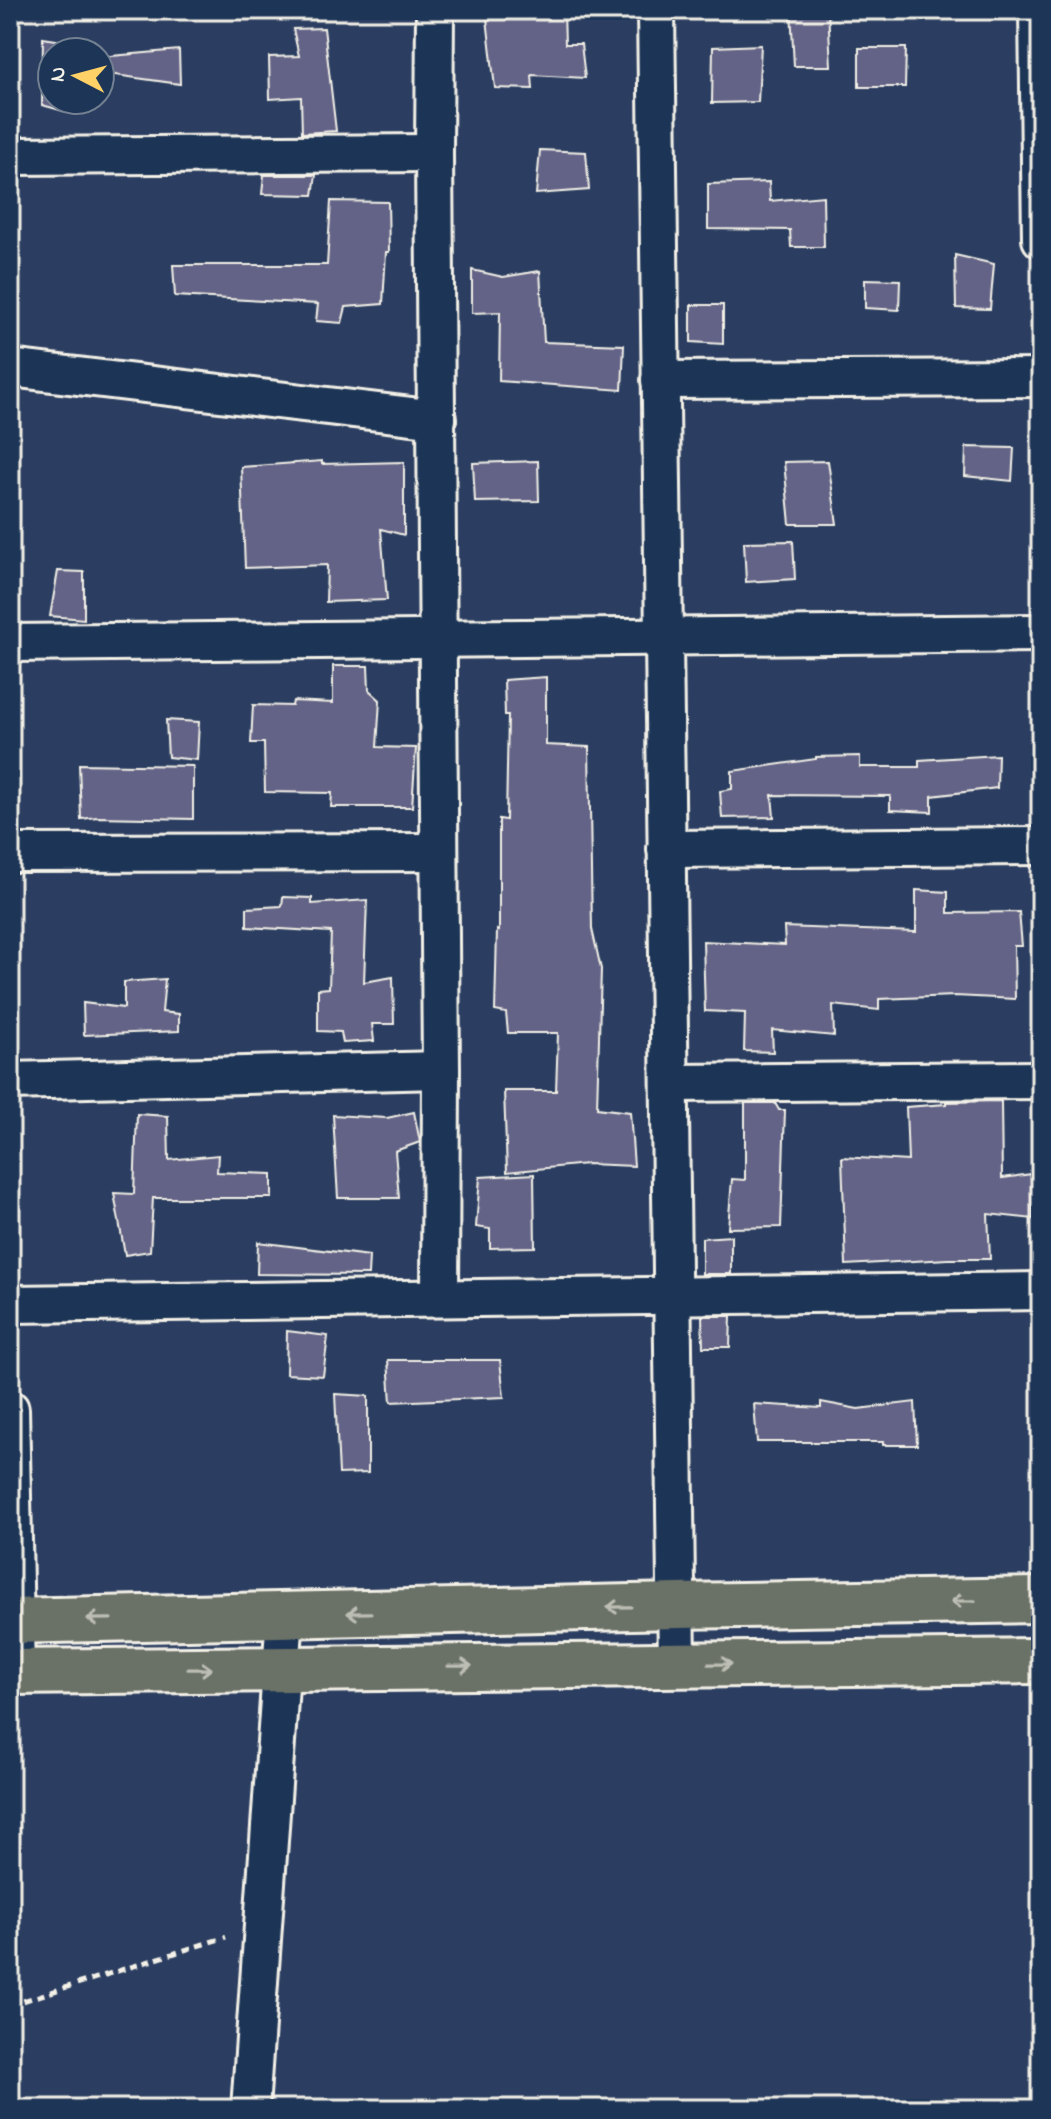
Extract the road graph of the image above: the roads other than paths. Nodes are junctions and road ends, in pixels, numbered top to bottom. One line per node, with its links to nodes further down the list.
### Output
1 (435, 10): 4 (street)
2 (656, 10): 9 (street)
3 (1038, 10): 6 (street)
4 (434, 153): 5 (street); 10 (street)
5 (10, 156)
6 (1041, 239)
7 (10, 368): 10 (street)
8 (1041, 378): 9 (street)
9 (660, 380): 12 (street)
10 (437, 419): 13 (street)
11 (1041, 633): 12 (street)
12 (664, 636): 13 (street); 16 (street)
13 (438, 639): 14 (street); 17 (street)
14 (10, 643)
15 (1041, 846): 16 (street)
16 (666, 849): 22 (street)
17 (439, 852): 18 (street); 19 (street)
18 (10, 853)
19 (441, 1070): 21 (street); 25 (street)
20 (1041, 1080): 22 (street)
21 (10, 1081)
22 (670, 1083): 24 (street)
23 (1041, 1291): 24 (street)
24 (672, 1296): 25 (street); 29 (street)
25 (440, 1298): 26 (street)
26 (10, 1304)
27 (10, 1409): 31 (street)
28 (1041, 1600): 29 (main road, one-way to 29)
29 (677, 1606): 30 (main road, one-way to 30); 33 (street)
30 (285, 1615): 31 (main road, one-way to 31); 34 (street)
31 (12, 1621): 35 (street)
32 (1041, 1661): 33 (main road, one-way to 32)
33 (677, 1664): 34 (main road, one-way to 33)
34 (282, 1668): 35 (main road, one-way to 34); 36 (street)
35 (13, 1672)
36 (250, 2109)

